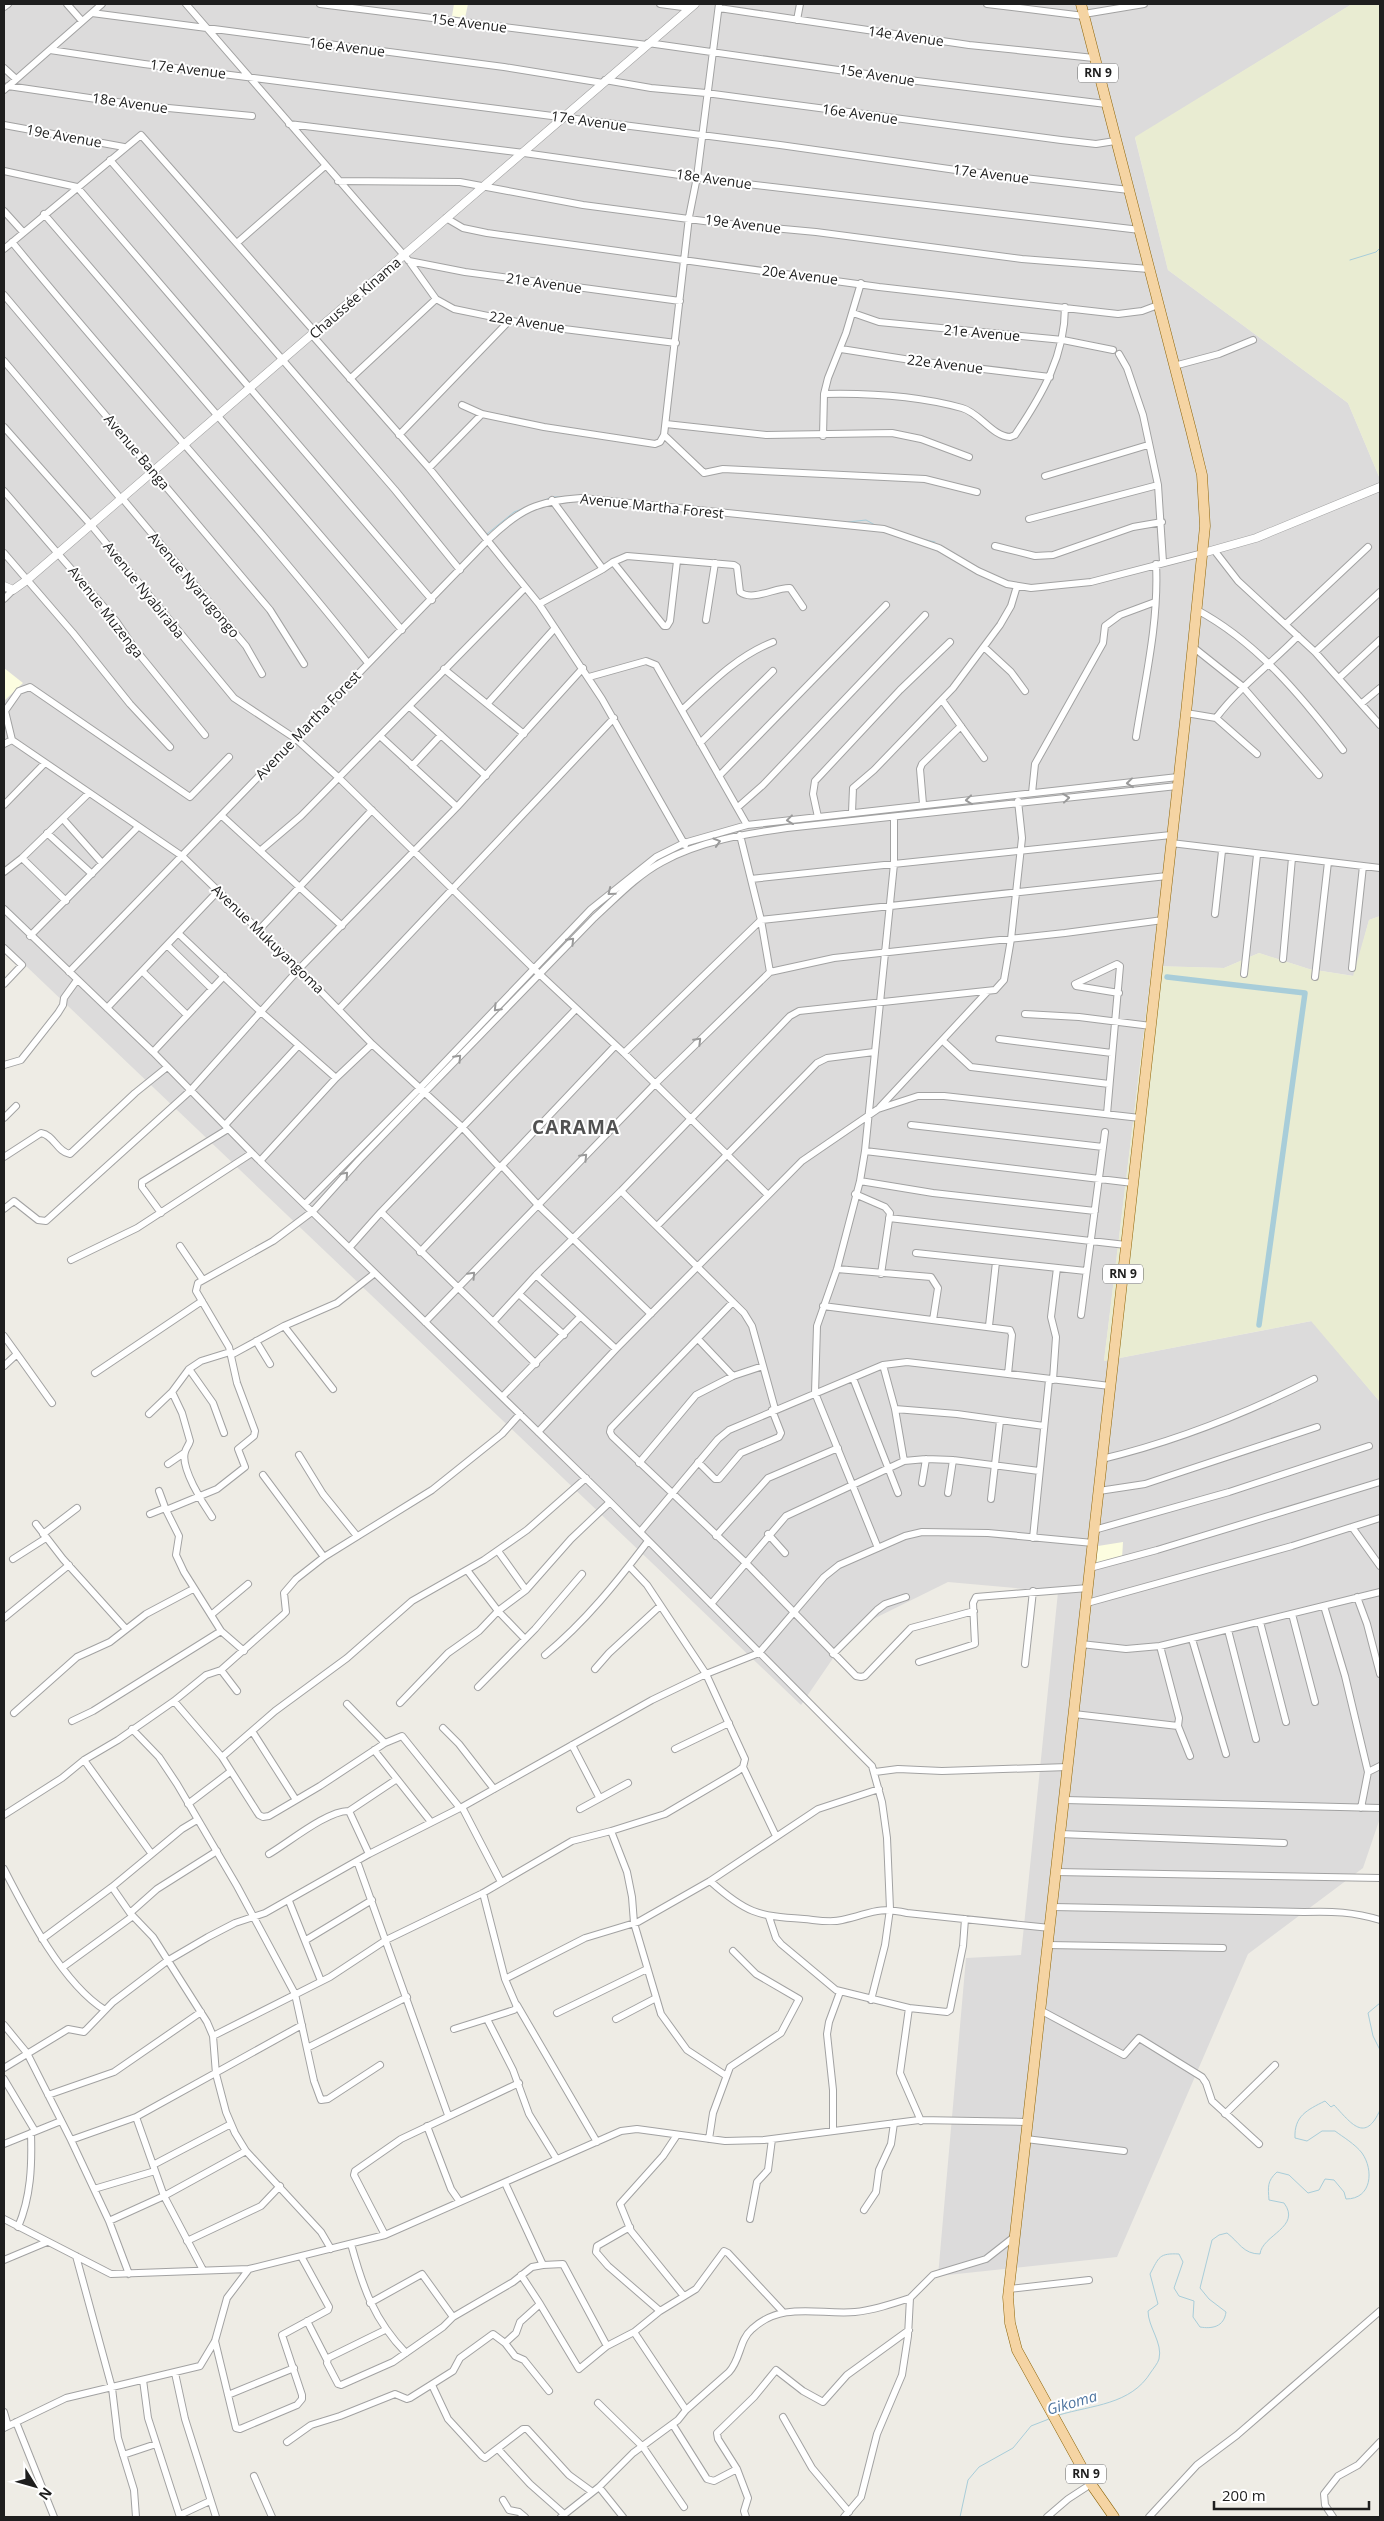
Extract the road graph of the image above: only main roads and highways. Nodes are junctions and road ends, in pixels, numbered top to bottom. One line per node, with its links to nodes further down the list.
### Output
1 (1081, 4): 2 (main road, RN 9)
2 (1114, 2517)

